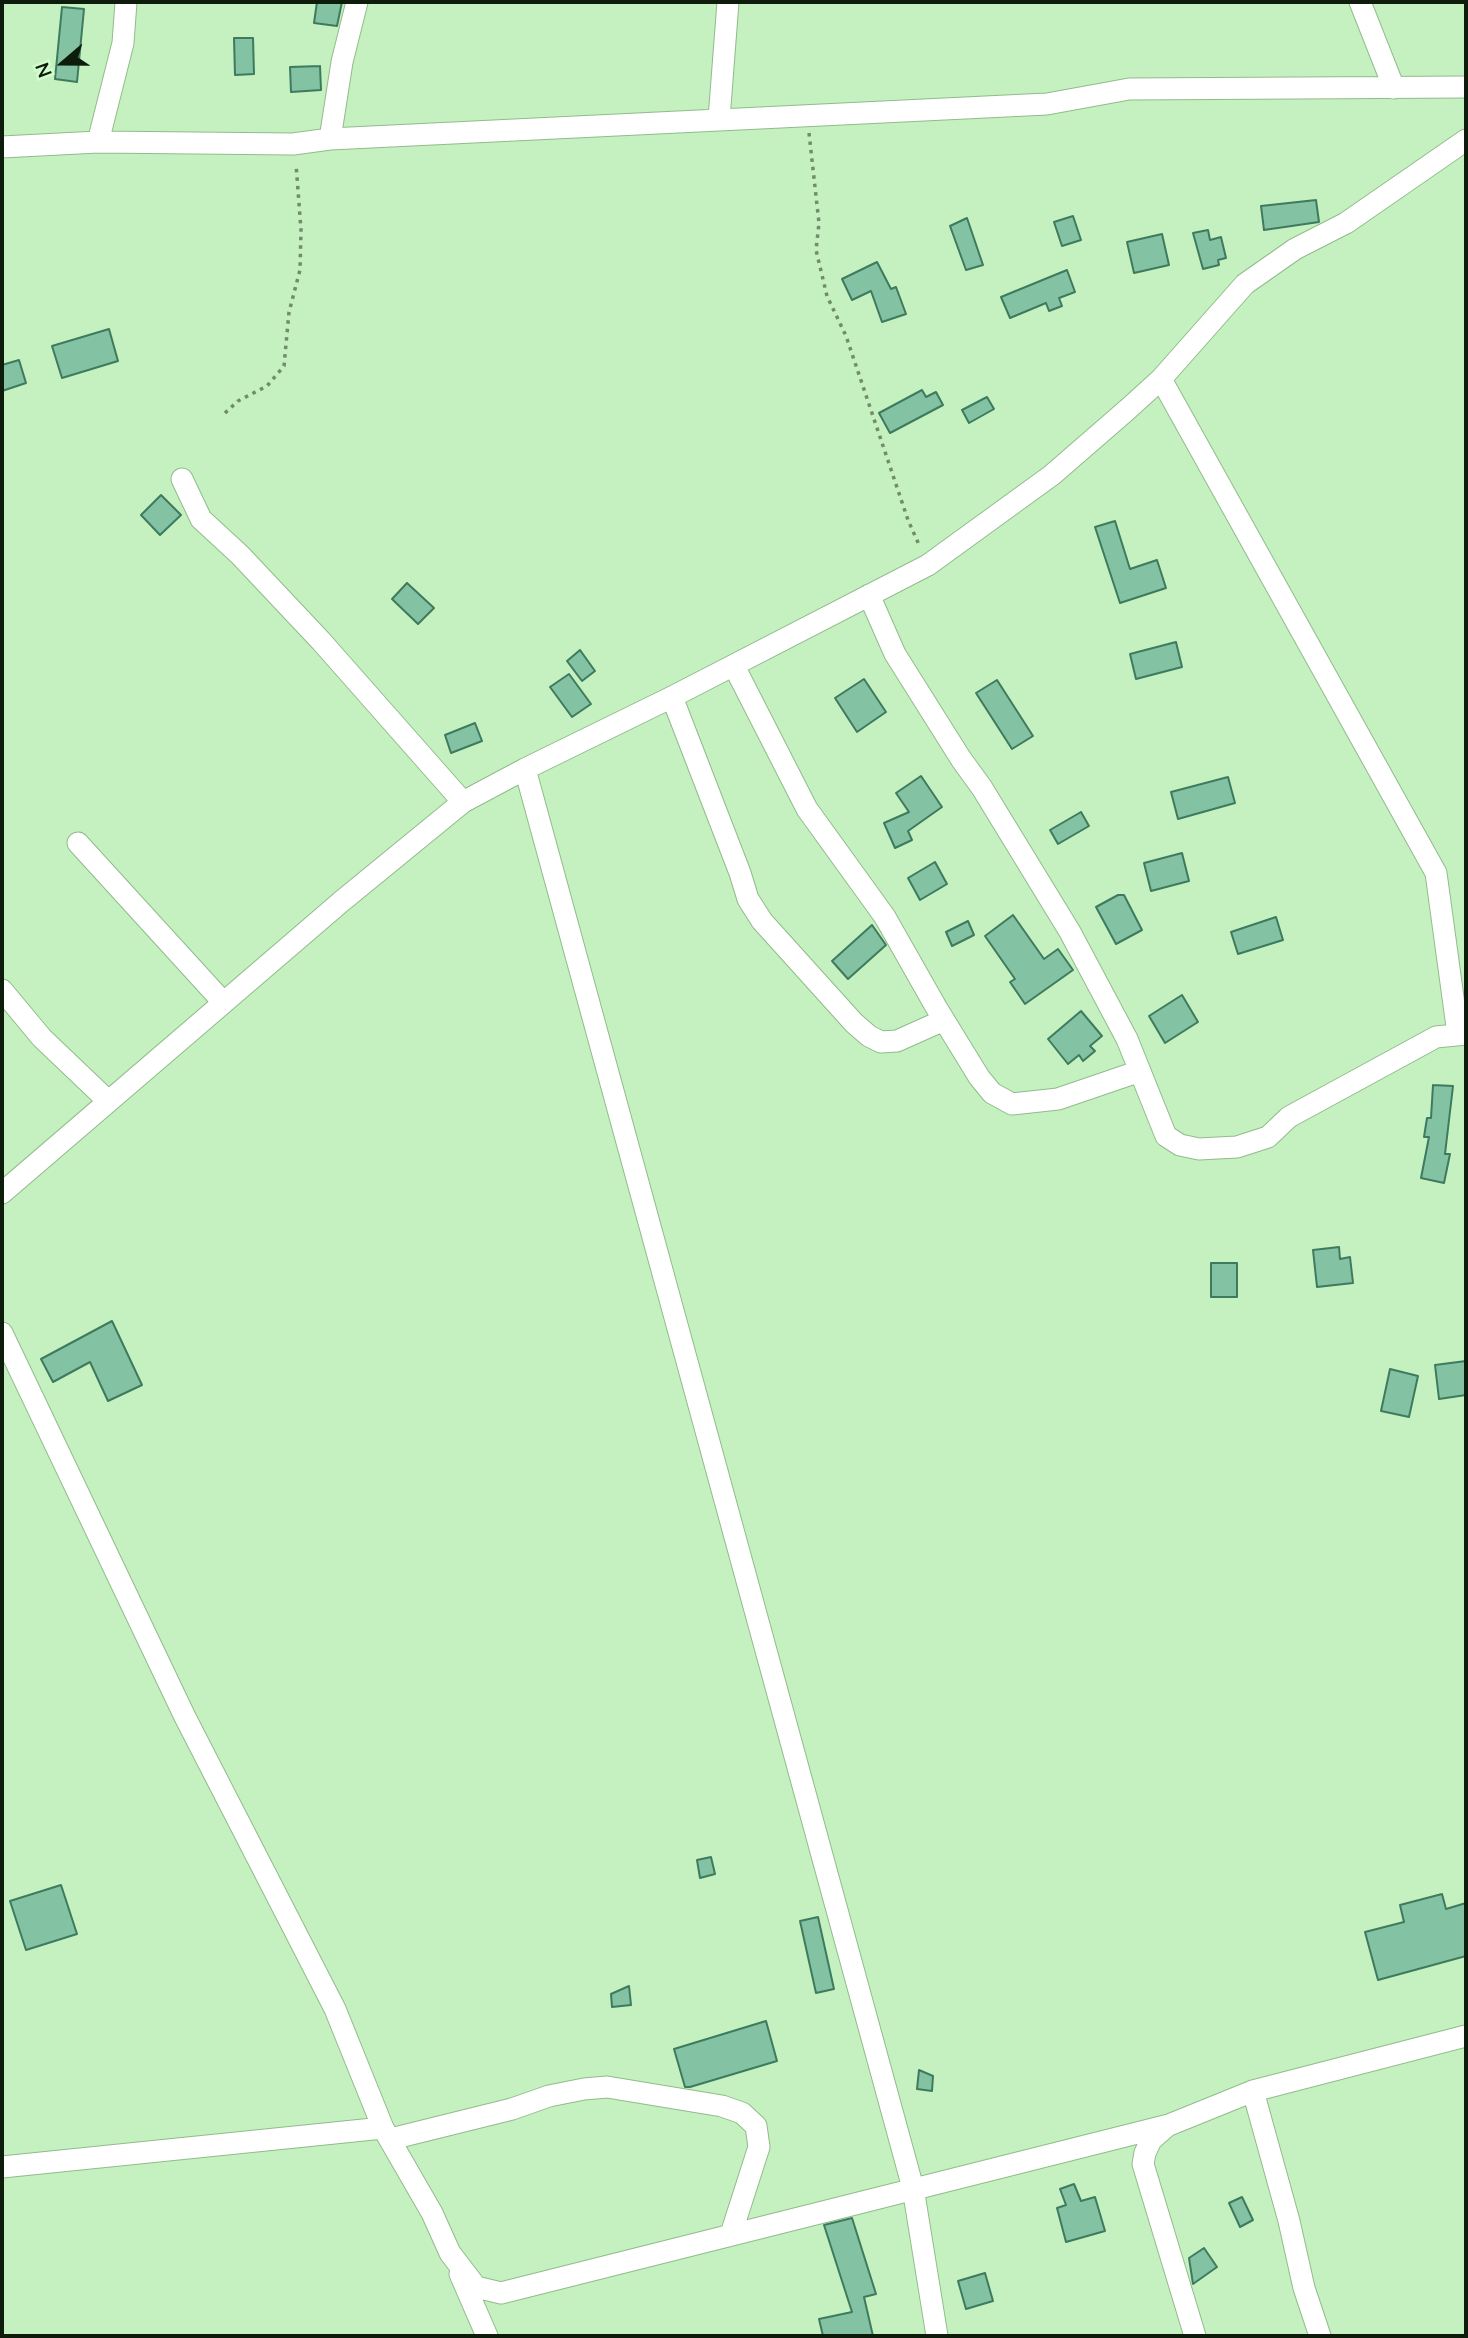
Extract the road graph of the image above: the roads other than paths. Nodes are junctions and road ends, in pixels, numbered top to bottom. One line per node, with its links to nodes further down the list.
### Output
1 (126, 2): 10 (street)
2 (357, 2): 8 (street)
3 (728, 2): 7 (street)
4 (1360, 2): 6 (street)
5 (1466, 87): 6 (street)
6 (1394, 88): 7 (street)
7 (719, 120): 8 (street)
8 (330, 139): 10 (street)
9 (1466, 140): 12 (street)
10 (98, 142): 11 (street)
11 (2, 147)
12 (1161, 379): 14 (street); 23 (street)
13 (182, 480): 18 (street)
14 (869, 595): 15 (street); 24 (street)
15 (734, 666): 16 (street); 22 (street)
16 (672, 697): 17 (street); 22 (street)
17 (525, 769): 18 (street); 33 (street)
18 (463, 802): 21 (street)
19 (78, 843): 21 (street)
20 (2, 990): 25 (street)
21 (223, 1002): 25 (street)
22 (944, 1020): 24 (street)
23 (1462, 1034): 24 (street)
24 (1140, 1071)
25 (107, 1100): 26 (street)
26 (2, 1193)
27 (2, 1333): 31 (street)
28 (1466, 2036): 29 (street)
29 (1253, 2091): 30 (street); 39 (street)
30 (1169, 2125): 33 (street); 38 (street)
31 (387, 2134): 32 (street); 34 (street); 35 (street)
32 (2, 2167)
33 (913, 2188): 34 (street); 37 (street)
34 (731, 2234): 35 (street)
35 (450, 2253): 36 (street)
36 (487, 2336)
37 (937, 2336)
38 (1195, 2336)
39 (1320, 2336)

